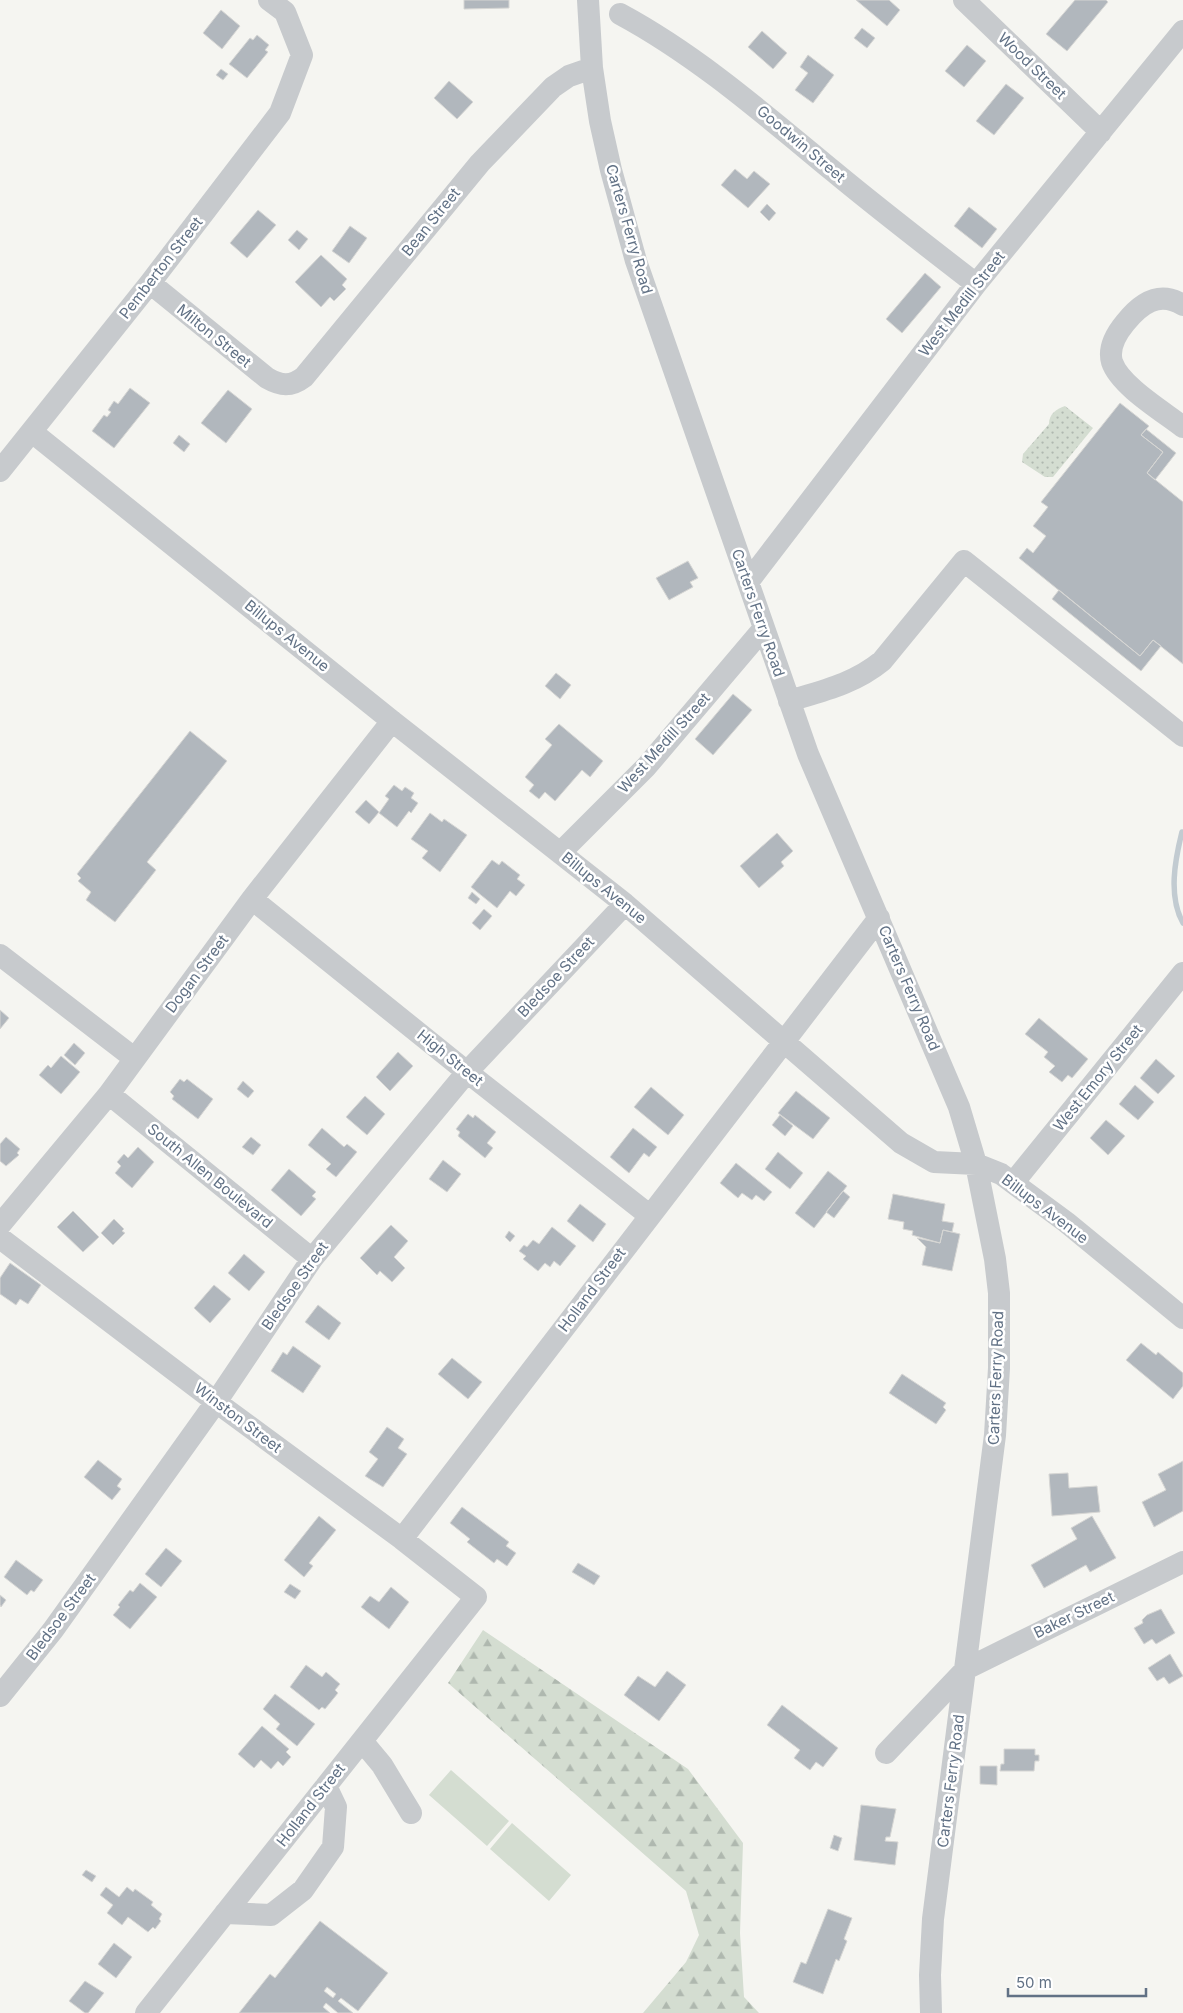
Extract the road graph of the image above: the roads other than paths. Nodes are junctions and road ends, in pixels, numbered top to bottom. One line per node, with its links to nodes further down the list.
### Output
1 (269, 0): 8 (street, Pemberton Street)
2 (964, 0): 7 (street, Wood Street)
3 (625, 7): 4 (street); 9 (street, Goodwin Street)
4 (588, 8): 6 (street, Carters Ferry Road)
5 (1183, 31): 7 (street, West Medill Street)
6 (592, 68): 11 (street, Bean Street); 15 (street, Carters Ferry Road)
7 (1101, 132): 9 (street, West Medill Street)
8 (150, 283): 11 (street, Milton Street); 13 (street, Pemberton Street)
9 (976, 284): 15 (street, West Medill Street)
10 (1183, 305): 12 (street)
11 (281, 385)
12 (1183, 427)
13 (32, 432): 14 (street, Pemberton Street); 18 (street, Billups Avenue)
14 (0, 470)
15 (748, 582): 16 (street, Carters Ferry Road)
16 (763, 629): 17 (street, Carters Ferry Road); 20 (street, West Medill Street)
17 (789, 701): 19 (street); 23 (street, Carters Ferry Road)
18 (392, 721): 20 (street, Billups Avenue); 21 (street, Dogan Street)
19 (1183, 736)
20 (560, 852): 22 (street, Billups Avenue)
21 (252, 899): 27 (street, Dogan Street); 28 (street, High Street)
22 (625, 904): 26 (street, Billups Avenue); 28 (street, Bledsoe Street)
23 (879, 918): 26 (street, Holland Street); 30 (street, Carters Ferry Road)
24 (0, 955): 27 (street)
25 (1183, 973): 31 (street, West Emory Street)
26 (783, 1043): 30 (street, Billups Avenue); 32 (street, Holland Street)
27 (134, 1058): 29 (street, Dogan Street)
28 (467, 1072): 32 (street, High Street); 35 (street, Bledsoe Street)
29 (108, 1094): 33 (street, Dogan Street); 35 (street, South Allen Boulevard)
30 (976, 1164): 31 (street, Billups Avenue); 41 (street, Carters Ferry Road)
31 (1014, 1183): 36 (street, Billups Avenue)
32 (649, 1215): 38 (street, Holland Street)
33 (0, 1226)
34 (0, 1238): 37 (street, Winston Street)
35 (312, 1259): 37 (street, Bledsoe Street)
36 (1183, 1318)
37 (216, 1402): 38 (street, Winston Street); 42 (street, Bledsoe Street)
38 (402, 1539): 40 (street, Winston Street)
39 (1183, 1562): 41 (street, Baker Street)
40 (476, 1597): 43 (street, Holland Street)
41 (966, 1669): 44 (street); 49 (street, Carters Ferry Road)
42 (0, 1696)
43 (362, 1741): 45 (street, Holland Street); 46 (street)
44 (886, 1753)
45 (326, 1786): 47 (street, Holland Street); 47 (street)
46 (411, 1813)
47 (226, 1913): 48 (street, Holland Street)
48 (146, 2013)
49 (931, 2013)

